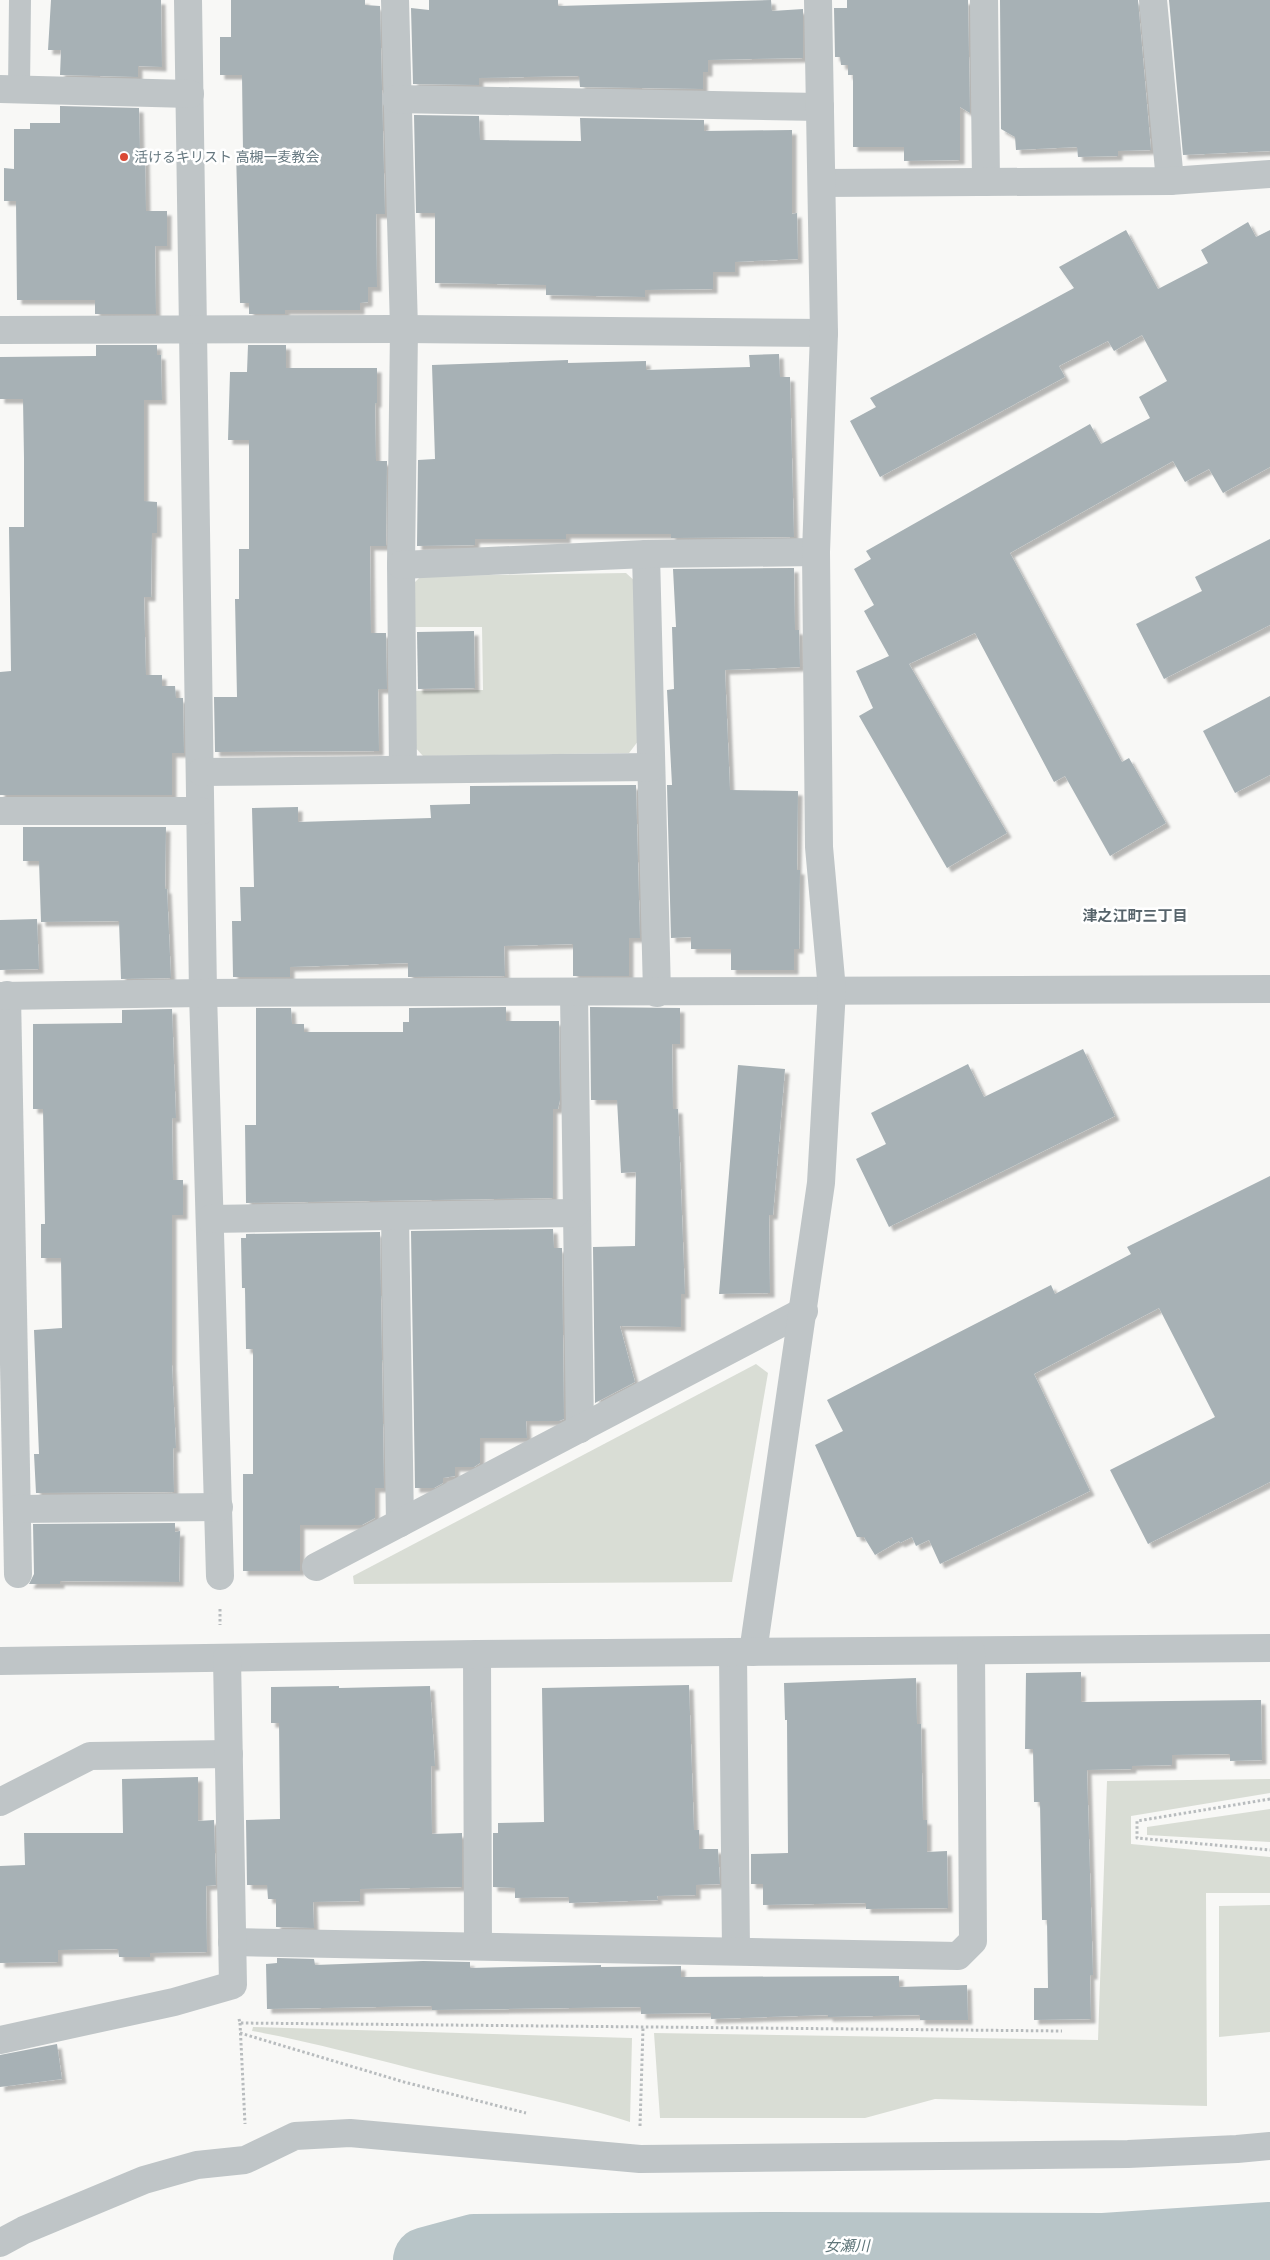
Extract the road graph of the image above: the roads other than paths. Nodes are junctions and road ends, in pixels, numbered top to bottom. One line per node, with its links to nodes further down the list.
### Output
1 (20, 0): 7 (lane)
2 (188, 0): 8 (street)
3 (394, 0): 9 (street)
4 (818, 0): 10 (street)
5 (984, 0): 13 (street)
6 (1153, 0): 12 (street)
7 (10, 89): 8 (street)
8 (190, 94): 15 (street)
9 (396, 99): 10 (street); 16 (street)
10 (820, 107): 14 (street)
11 (1270, 174): 12 (street)
12 (1170, 181): 13 (street)
13 (986, 182): 14 (street)
14 (822, 184): 18 (street)
15 (194, 329): 16 (street); 17 (street); 24 (street)
16 (404, 329): 18 (street); 21 (street)
17 (0, 330)
18 (824, 333): 19 (street)
19 (816, 552): 20 (street); 28 (street)
20 (646, 554): 21 (street); 22 (street)
21 (401, 565): 23 (street)
22 (651, 767): 23 (street); 31 (street)
23 (403, 768): 24 (street)
24 (201, 772): 26 (street)
25 (0, 811): 26 (street)
26 (200, 811): 29 (street)
27 (1270, 989): 28 (street)
28 (832, 990): 31 (street); 37 (street)
29 (203, 993): 30 (street); 32 (street); 35 (street)
30 (574, 993): 31 (street); 33 (street)
31 (657, 993)
32 (4, 996): 36 (street)
33 (576, 1213): 34 (street); 38 (street)
34 (395, 1216): 35 (street); 41 (street)
35 (210, 1219): 39 (street)
36 (6, 1309): 40 (street)
37 (804, 1311): 38 (street); 47 (street)
38 (580, 1429): 41 (street)
39 (219, 1507): 40 (street); 44 (street)
40 (17, 1509): 43 (street)
41 (400, 1523): 42 (street)
42 (316, 1567)
43 (18, 1574)
44 (220, 1576)
45 (1270, 1648): 46 (street)
46 (971, 1651): 47 (street); 55 (street)
47 (743, 1653): 48 (street); 55 (street)
48 (477, 1654): 49 (street); 54 (street)
49 (227, 1658): 50 (street); 51 (street)
50 (0, 1661)
51 (229, 1754): 52 (street); 53 (street)
52 (0, 1802)
53 (232, 1942): 54 (street); 56 (street)
54 (478, 1946): 55 (street)
55 (736, 1951)
56 (0, 2040)
57 (1270, 2146): 58 (street)
58 (0, 2243)

